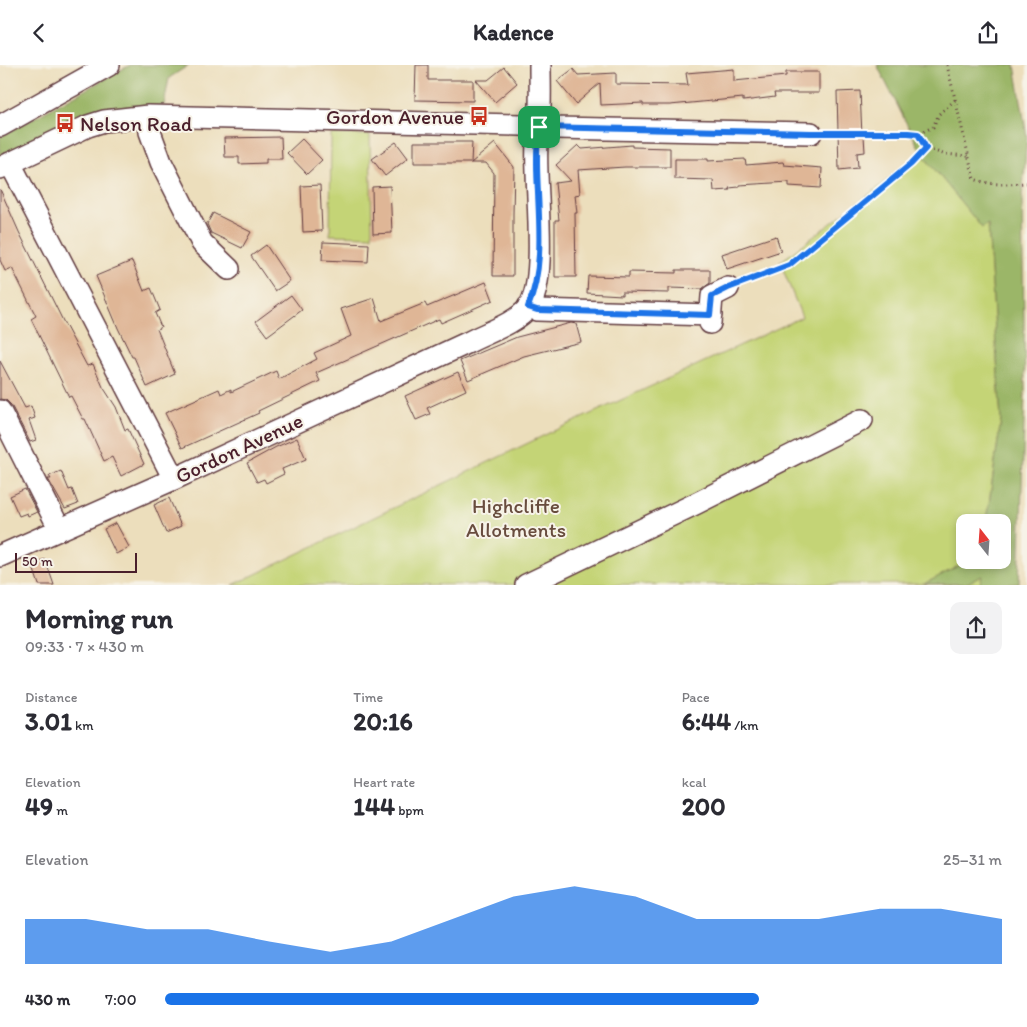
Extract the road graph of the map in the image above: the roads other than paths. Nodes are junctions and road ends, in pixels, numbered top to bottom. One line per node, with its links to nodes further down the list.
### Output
1 (109, 65): 4 (street)
2 (540, 65): 5 (street)
3 (148, 116): 5 (street); 7 (street); 8 (street)
4 (0, 126)
5 (539, 127): 6 (street); 10 (street)
6 (811, 133)
7 (5, 166): 13 (street)
8 (229, 269)
9 (728, 288): 10 (street)
10 (528, 307): 13 (street, Gordon Avenue)
11 (0, 411): 14 (street)
12 (862, 420): 16 (street)
13 (174, 479): 14 (street, Gordon Avenue)
14 (59, 528): 15 (street, Gordon Avenue)
15 (0, 556)
16 (526, 585)

